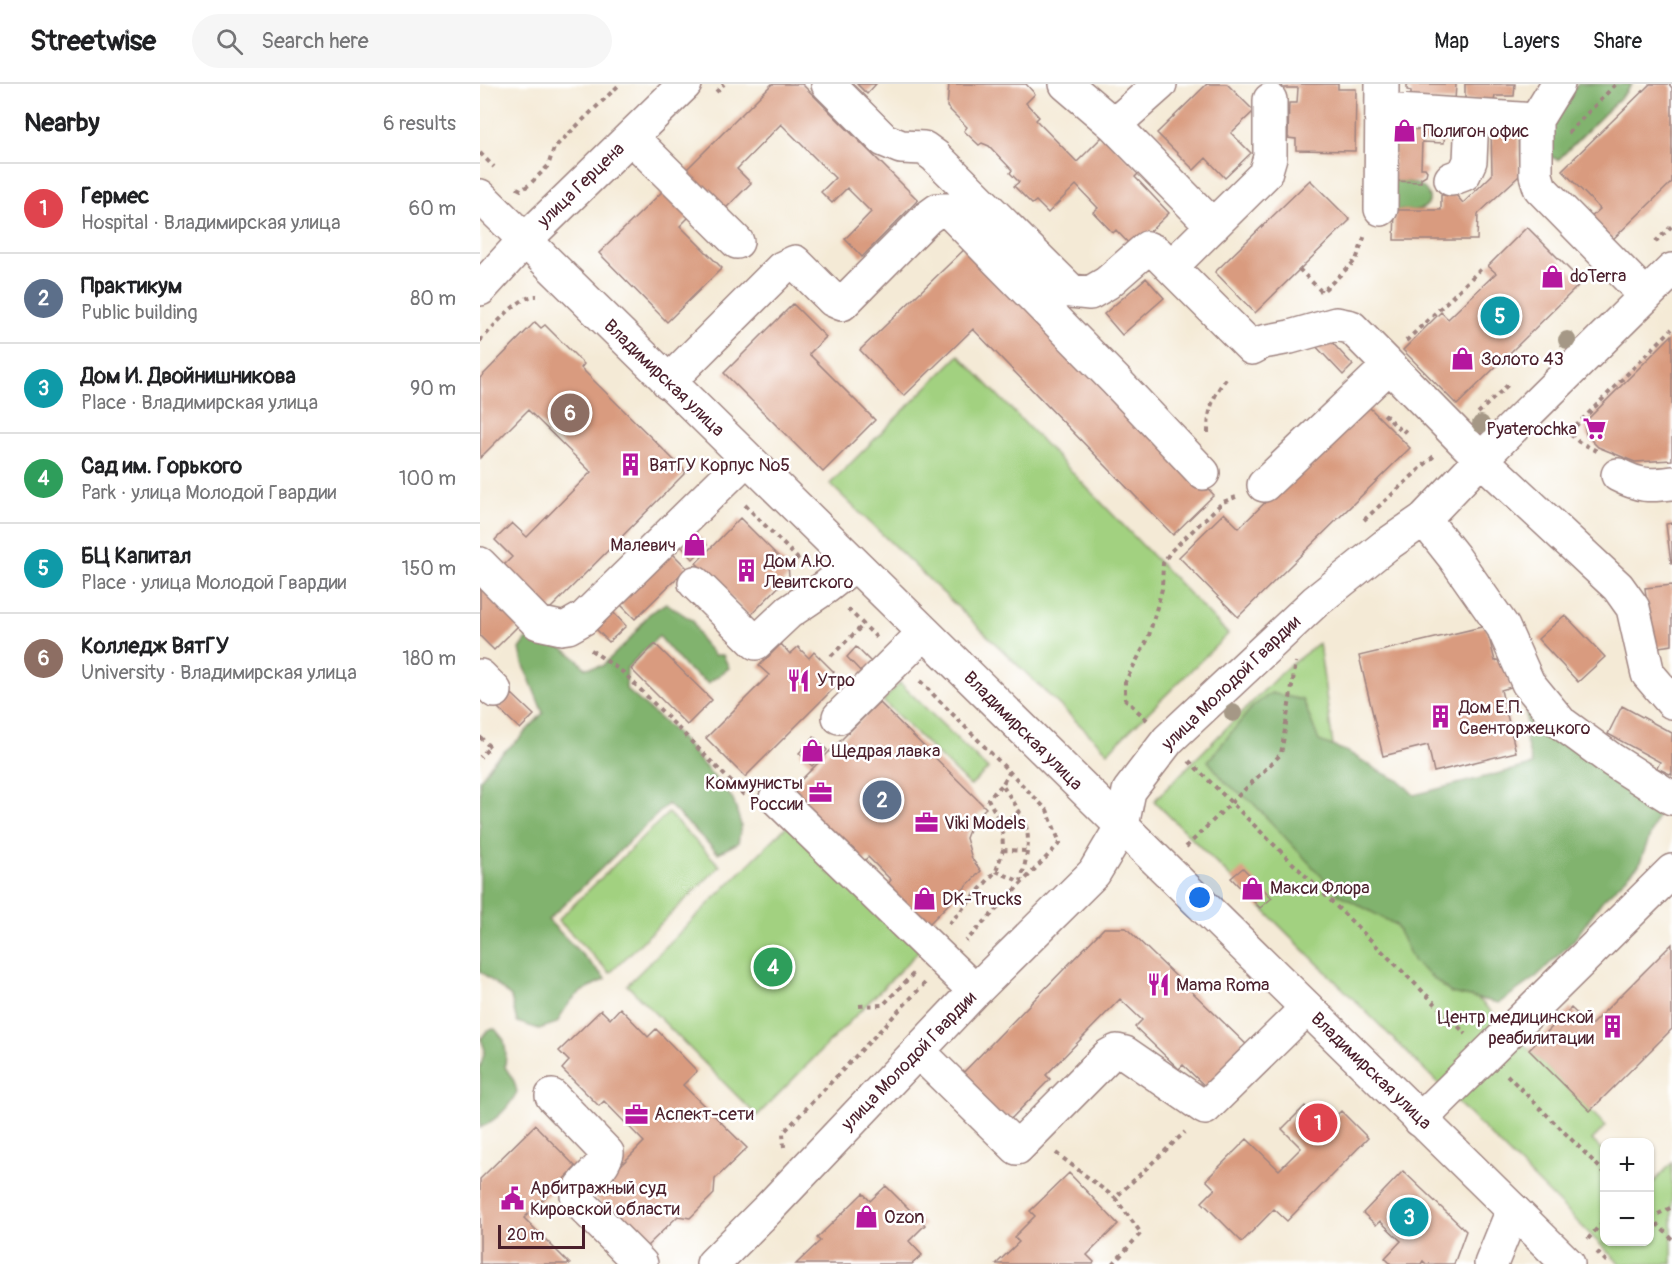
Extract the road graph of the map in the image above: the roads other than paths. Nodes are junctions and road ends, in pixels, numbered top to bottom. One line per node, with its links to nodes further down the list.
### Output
1 (828, 84): 18 (street)
2 (1066, 84): 10 (street)
3 (1160, 84): 10 (street)
4 (1558, 84): 9 (street)
5 (700, 88): 11 (street, улица Герцена)
6 (1382, 97): 8 (street); 14 (street)
7 (1270, 100): 15 (street)
8 (1472, 116): 9 (street); 12 (street)
9 (1536, 120): 21 (street)
10 (1114, 124): 15 (street)
11 (631, 137): 16 (street, улица Герцена); 17 (street)
12 (1451, 178)
13 (480, 196): 16 (street, Владимирская улица)
14 (1381, 209)
15 (1213, 226): 18 (street)
16 (524, 241): 20 (street, улица Герцена); 23 (street, Владимирская улица)
17 (736, 242)
18 (1171, 267): 22 (street)
19 (1672, 270): 21 (street, улица Молодой Гвардии)
20 (480, 289)
21 (1646, 296): 25 (street, улица Молодой Гвардии)
22 (1389, 366): 25 (street); 29 (street)
23 (668, 382): 24 (street, Владимирская улица); 26 (street)
24 (746, 459): 31 (street); 32 (street, Владимирская улица)
25 (1481, 459): 30 (street, улица Молодой Гвардии); 35 (street)
26 (1203, 473)
27 (1618, 475): 28 (street)
28 (1672, 483)
29 (1263, 485)
30 (1424, 519): 38 (street); 39 (street, улица Молодой Гвардии)
31 (480, 564)
32 (854, 565): 33 (street); 34 (street, Владимирская улица)
33 (695, 583)
34 (924, 633): 36 (street); 39 (street, Владимирская улица)
35 (1672, 702)
36 (839, 717)
37 (776, 798): 41 (street)
38 (1672, 798)
39 (1122, 826): 41 (street, улица Молодой Гвардии); 42 (street, Владимирская улица)
40 (1672, 870): 45 (street)
41 (975, 992): 43 (street, улица Молодой Гвардии)
42 (1307, 1008): 43 (street); 45 (street, Владимирская улица)
43 (918, 1051): 49 (street, улица Молодой Гвардии)
44 (552, 1096): 48 (street)
45 (1420, 1120): 46 (street, Владимирская улица)
46 (1513, 1210): 47 (street, Владимирская улица); 50 (street)
47 (1577, 1253)
48 (641, 1264)
49 (713, 1264)
50 (1491, 1264)

